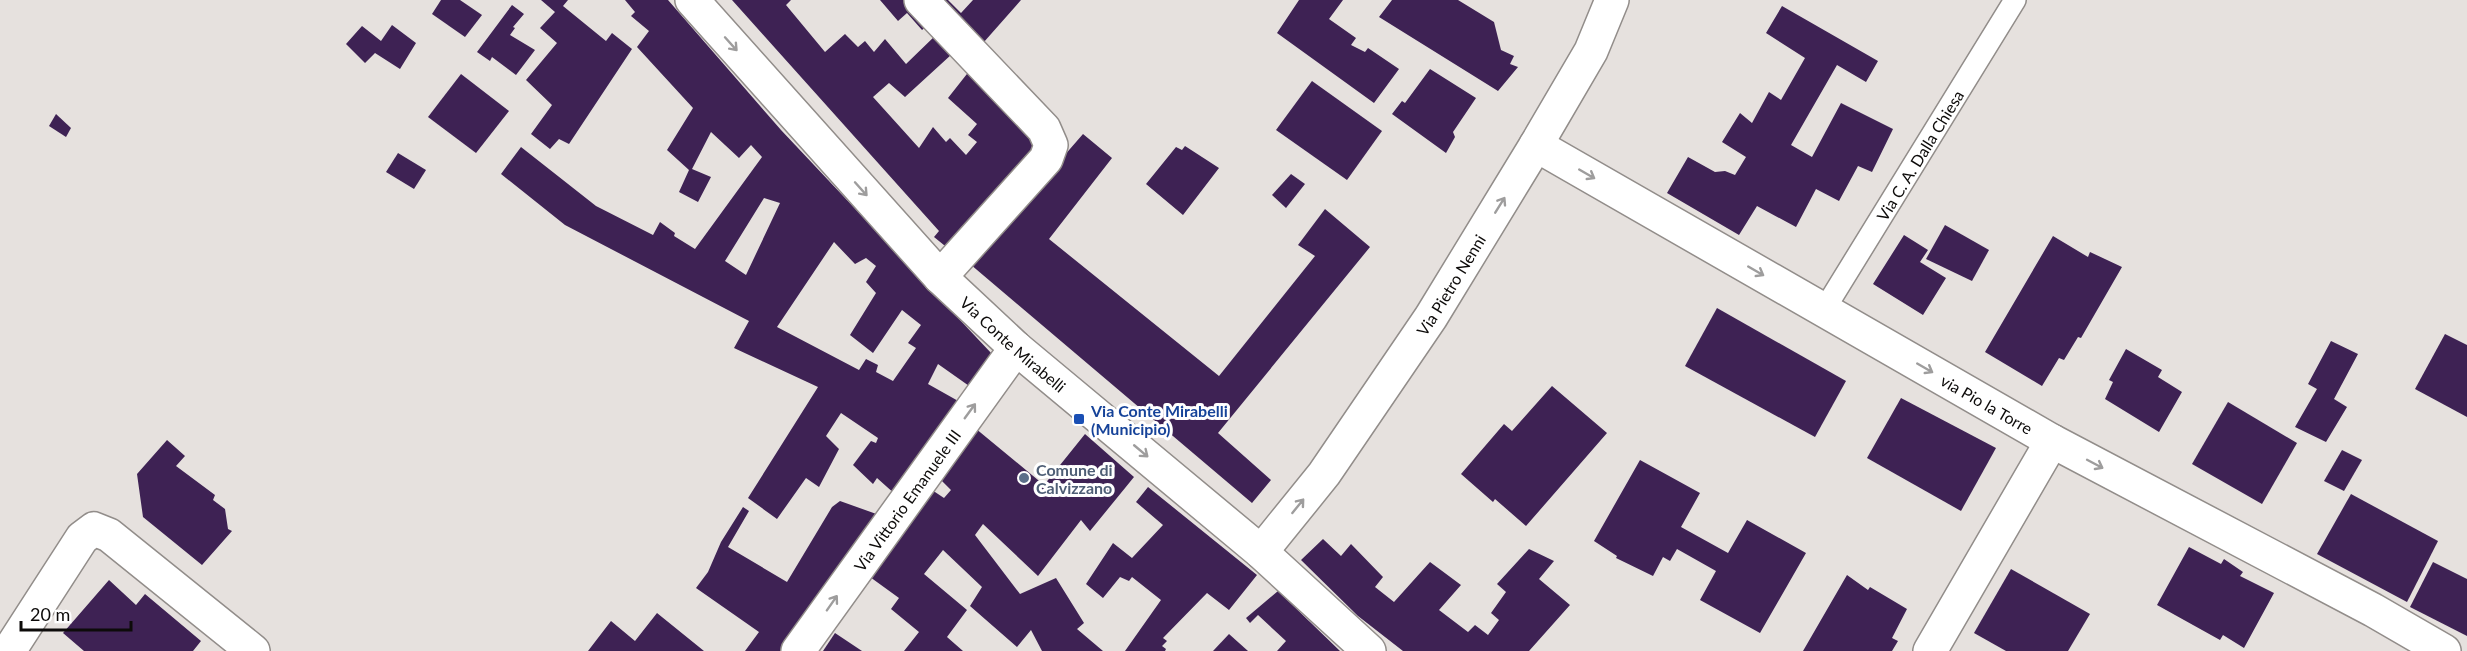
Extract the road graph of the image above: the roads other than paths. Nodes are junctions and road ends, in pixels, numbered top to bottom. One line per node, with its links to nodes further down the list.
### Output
1 (692, 0): 6 (street, Via Conte Mirabelli, one-way to 6)
2 (921, 0): 6 (street)
3 (1612, 0): 5 (street, Via Pietro Nenni)
4 (2015, 0): 7 (lane, Via C. A. Dalla Chiesa)
5 (1536, 145): 7 (street, via Pio la Torre, one-way to 7); 10 (street, Via Pietro Nenni, one-way to 5)
6 (940, 277): 8 (street, Via Conte Mirabelli)
7 (1824, 310): 9 (street, via Pio la Torre, one-way to 9)
8 (1016, 348): 10 (street, Via Conte Mirabelli, one-way to 10); 13 (street, Via Vittorio Emanuele III, one-way to 8)
9 (2052, 441): 15 (street); 16 (street, via Pio la Torre, one-way to 16)
10 (1261, 552): 14 (street, Via Conte Mirabelli)
11 (9, 651): 12 (street)
12 (253, 651)
13 (798, 651)
14 (1369, 651)
15 (1930, 651)
16 (2444, 651)

